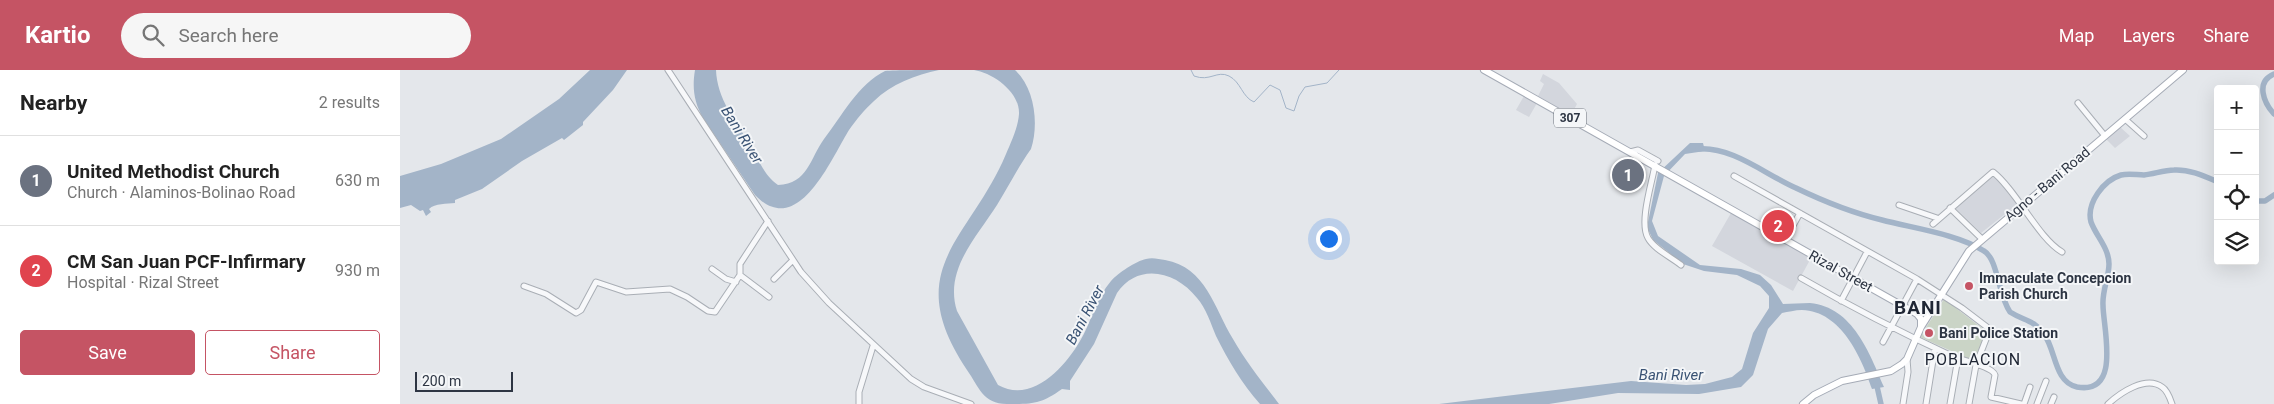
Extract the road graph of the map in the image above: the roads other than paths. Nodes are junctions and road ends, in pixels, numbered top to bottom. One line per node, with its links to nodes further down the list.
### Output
1 (668, 70): 15 (street)
2 (1484, 70): 8 (main road, 307)
3 (2183, 70): 5 (main road, Agno - Bani Road)
4 (2078, 103): 6 (street)
5 (2125, 119): 6 (main road, Agno - Bani Road); 7 (street)
6 (2105, 136): 11 (main road, Agno - Bani Road)
7 (2144, 136)
8 (1657, 164): 18 (main road, Rizal Street / 307); 22 (street)
9 (1734, 176): 13 (street)
10 (1899, 205): 14 (street)
11 (2022, 205): 12 (street); 17 (main road, Agno - Bani Road); 20 (street)
12 (1950, 208): 14 (street); 17 (street)
13 (1800, 213): 18 (street); 19 (street)
14 (1938, 218): 16 (street)
15 (768, 220): 21 (street); 24 (street)
16 (1933, 224)
17 (1981, 239): 31 (main road, Agno - Bani Road)
18 (1785, 240): 25 (main road, Rizal Street / 307)
19 (1867, 252): 25 (street); 28 (street)
20 (2062, 252)
21 (792, 261): 27 (street); 41 (street)
22 (1681, 265)
23 (712, 270): 29 (street)
24 (740, 275): 29 (street); 32 (street)
25 (1854, 277): 33 (street); 34 (main road, Rizal Street / 307)
26 (1801, 278): 33 (street)
27 (774, 279)
28 (1917, 279): 31 (street); 34 (street)
29 (736, 282): 30 (street)
30 (524, 286)
31 (1941, 295): 36 (main road, Agno - Bani Road); 45 (street)
32 (769, 298)
33 (1841, 300): 38 (street)
34 (1903, 306): 35 (main road, Rizal Street / 307); 38 (street)
35 (1917, 314): 36 (main road); 37 (main road)
36 (1929, 315): 37 (main road, Agno - Bani Road)
37 (1921, 327): 39 (main road, Agno - Bani Road)
38 (1891, 328): 39 (street); 40 (street)
39 (1916, 339): 42 (street); 44 (main road, Agno - Bani Road)
40 (1883, 342)
41 (873, 346): 50 (street); 51 (street)
42 (1935, 348): 43 (street); 54 (street)
43 (1958, 358): 45 (street); 55 (street)
44 (1907, 359): 52 (main road); 53 (street)
45 (1976, 365): 48 (street); 56 (street)
46 (2046, 381): 59 (street)
47 (2030, 388): 58 (street)
48 (1992, 397): 57 (street); 58 (street)
49 (2054, 398): 60 (street)
50 (859, 404)
51 (971, 404)
52 (1803, 404)
53 (1903, 404)
54 (1926, 404)
55 (1950, 404)
56 (1969, 404)
57 (1990, 404)
58 (2022, 404)
59 (2037, 404)
60 (2051, 404)
61 (2108, 404): 62 (street)
62 (2172, 404)

